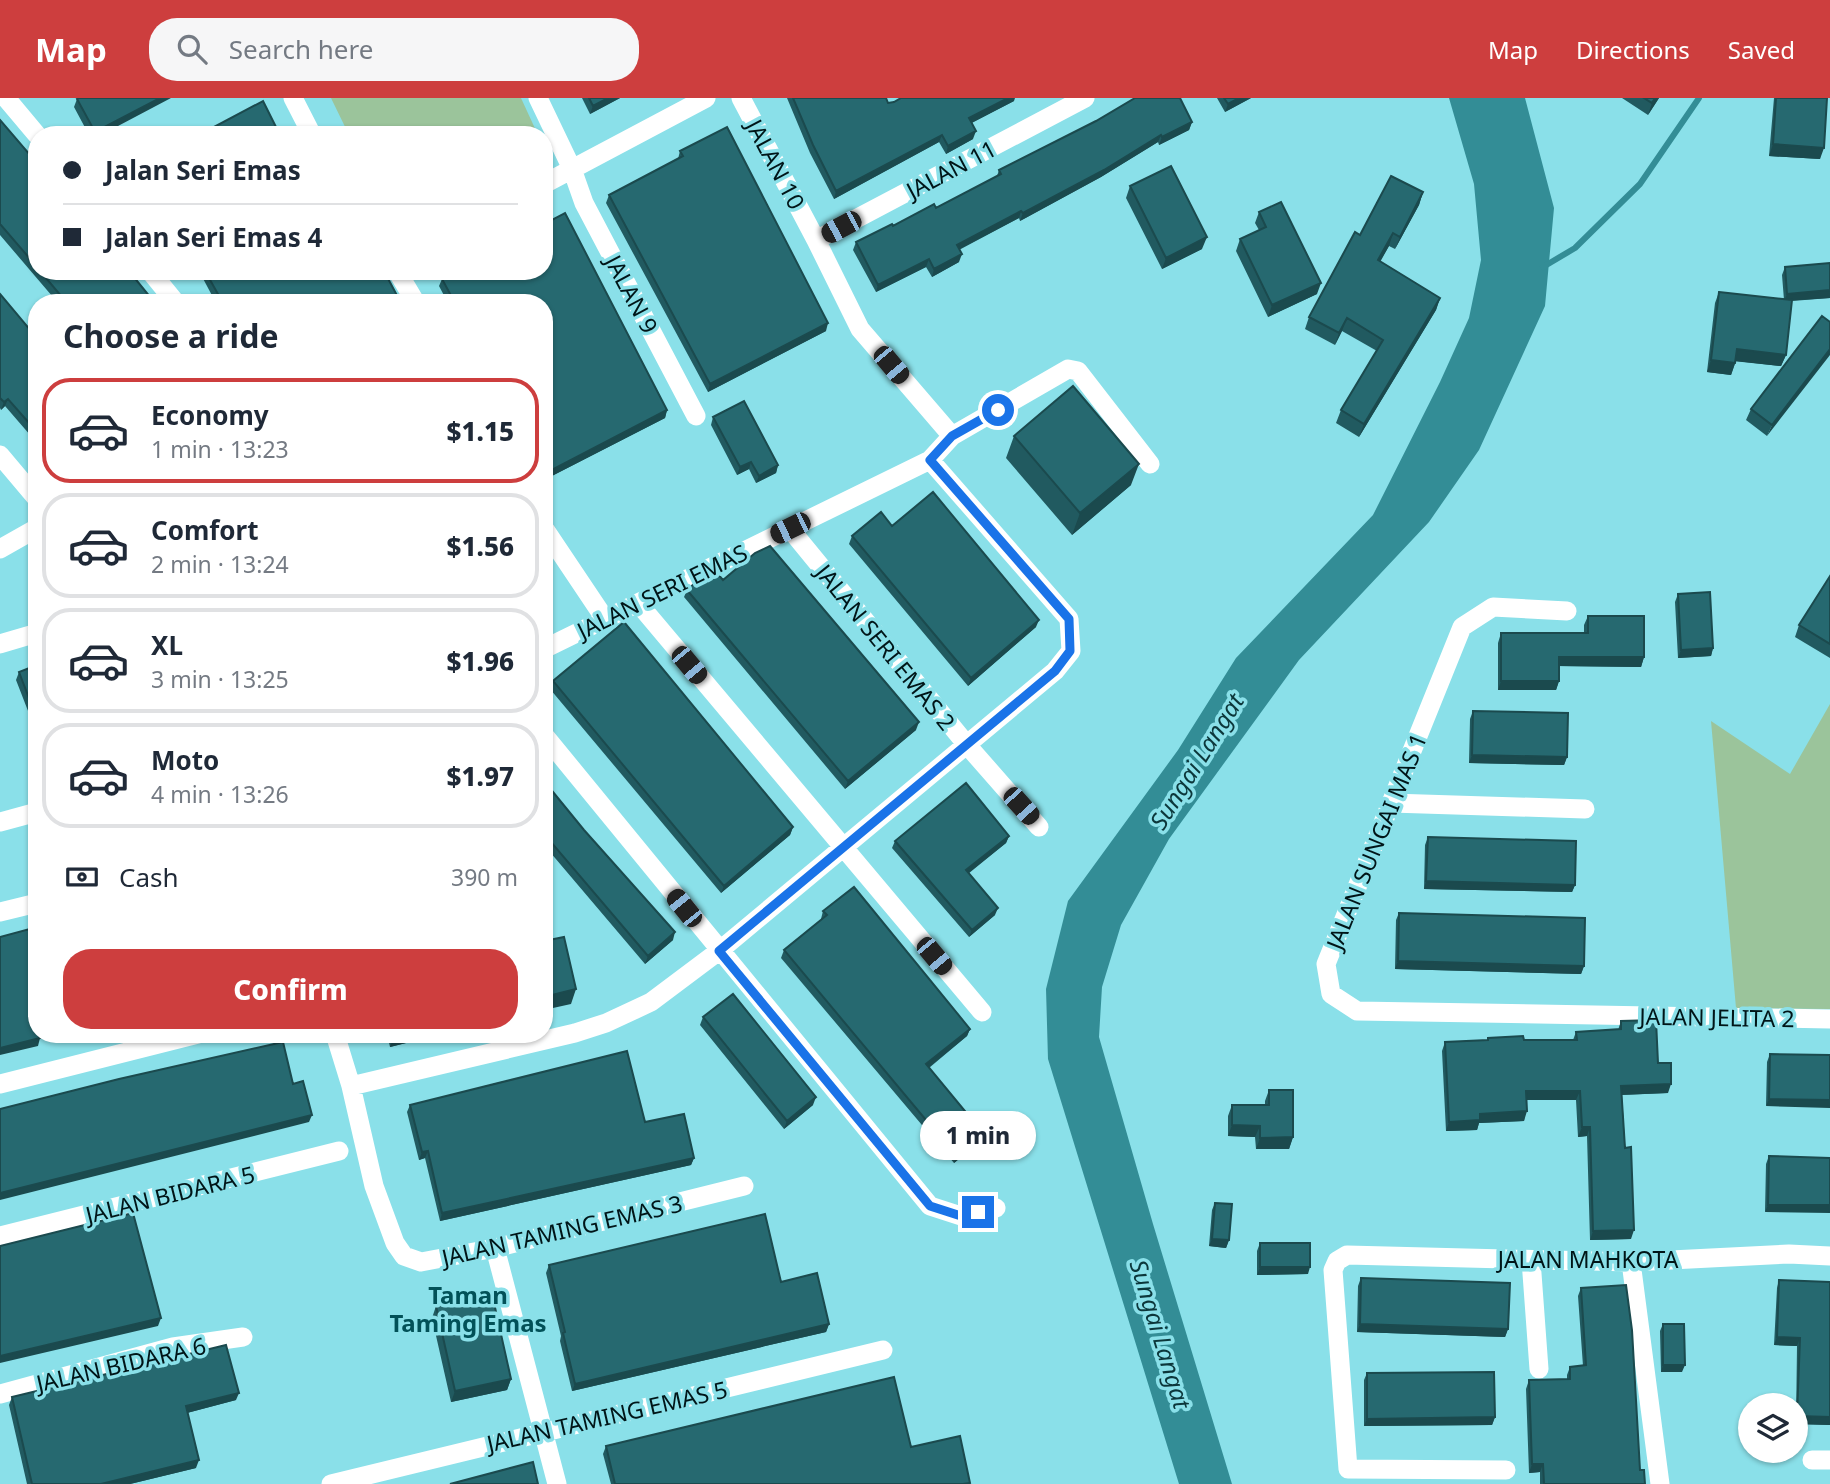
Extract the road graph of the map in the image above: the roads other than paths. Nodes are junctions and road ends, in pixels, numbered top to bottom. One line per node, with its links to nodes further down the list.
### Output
1 (7, 98): 7 (street)
2 (293, 98): 8 (street)
3 (538, 98): 9 (street, JALAN 9)
4 (706, 98): 11 (street)
5 (741, 98): 13 (street, JALAN 10)
6 (1085, 98): 13 (street, JALAN 11)
7 (30, 126)
8 (307, 126)
9 (551, 126)
10 (553, 129): 11 (street, JALAN 9)
11 (572, 169): 12 (street); 16 (street, JALAN 9)
12 (553, 179)
13 (817, 240): 17 (street, JALAN 10)
14 (157, 280): 15 (street)
15 (169, 294)
16 (696, 416)
17 (952, 436): 19 (street, JALAN SERI EMAS); 20 (street, JALAN SERI EMAS)
18 (0, 455): 21 (street)
19 (930, 460): 22 (street, JALAN SERI EMAS); 32 (street)
20 (1150, 464)
21 (28, 488)
22 (790, 528): 26 (street, JALAN SERI EMAS); 32 (street, JALAN SERI EMAS 2)
23 (28, 533): 25 (street)
24 (553, 542): 28 (street)
25 (0, 549)
26 (638, 603): 28 (street, JALAN SERI EMAS); 39 (street)
27 (1567, 611): 34 (street, JALAN SUNGAI MAS 1)
28 (605, 620): 31 (street, JALAN SERI EMAS)
29 (28, 636): 30 (street)
30 (0, 644)
31 (553, 645)
32 (967, 745): 38 (street, JALAN SERI EMAS 2); 39 (street)
33 (553, 746): 42 (street)
34 (1391, 803): 35 (street); 44 (street, JALAN SUNGAI MAS 1)
35 (1585, 809)
36 (28, 814): 37 (street)
37 (0, 821)
38 (1039, 827)
39 (843, 849): 42 (street); 43 (street)
40 (28, 905): 41 (street)
41 (0, 912)
42 (719, 951): 46 (street); 54 (street)
43 (982, 1012)
44 (1604, 1015): 45 (street, JALAN JELITA 2)
45 (1830, 1018)
46 (553, 1038)
47 (162, 1043): 50 (street)
48 (338, 1043): 51 (street, JALAN TAMING EMAS 3)
49 (533, 1043): 51 (street)
50 (0, 1084)
51 (351, 1086): 56 (street, JALAN TAMING EMAS 3)
52 (340, 1151): 55 (street, JALAN BIDARA 5)
53 (744, 1186): 56 (street, JALAN TAMING EMAS 3)
54 (996, 1208)
55 (0, 1236)
56 (495, 1248): 64 (street)
57 (1830, 1255): 59 (street, JALAN MAHKOTA)
58 (1531, 1260): 59 (street, JALAN MAHKOTA); 62 (street); 65 (street, JALAN MAHKOTA)
59 (1631, 1262): 69 (street)
60 (243, 1337): 63 (street, JALAN BIDARA 6)
61 (883, 1350): 64 (street, JALAN TAMING EMAS 5)
62 (1539, 1369)
63 (0, 1394)
64 (544, 1432): 66 (street, JALAN TAMING EMAS 5); 68 (street)
65 (1506, 1470)
66 (366, 1480): 67 (street, JALAN TAMING EMAS 5)
67 (331, 1484)
68 (557, 1484)
69 (1660, 1484)

